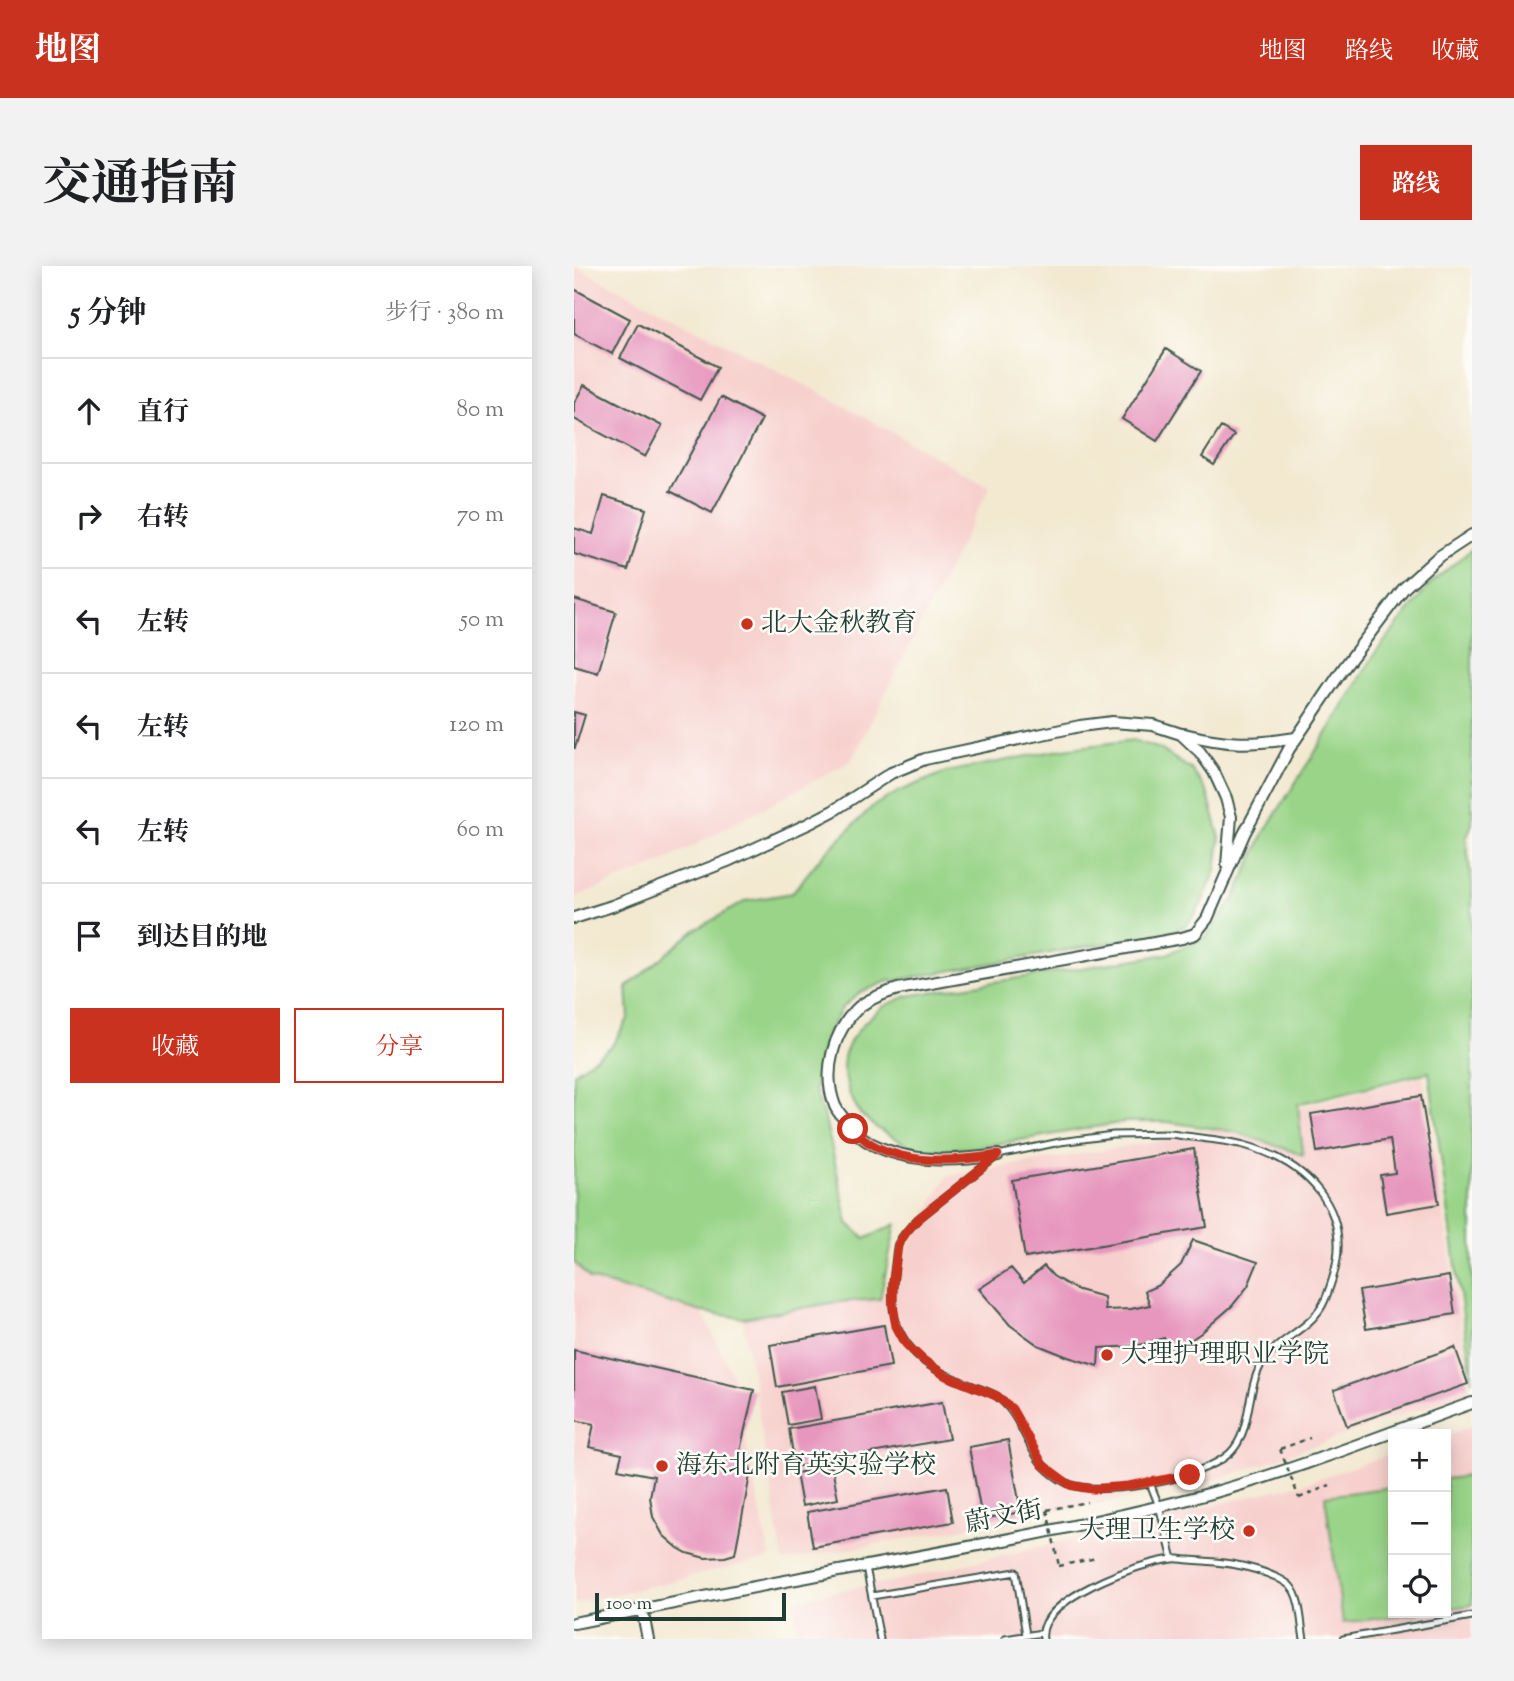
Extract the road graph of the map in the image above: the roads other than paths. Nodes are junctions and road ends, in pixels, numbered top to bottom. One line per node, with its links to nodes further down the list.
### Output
1 (1472, 535): 3 (street)
2 (1181, 734): 3 (street); 4 (street); 5 (street)
3 (1296, 738): 4 (street)
4 (1226, 877): 6 (street)
5 (574, 918)
6 (998, 1155): 8 (lane); 8 (lane)
7 (1472, 1403): 9 (street, 蔚文街)
8 (1150, 1483): 9 (lane)
9 (1159, 1506): 10 (lane); 11 (street, 蔚文街)
10 (1173, 1559): 17 (lane); 21 (lane)
11 (866, 1567): 12 (lane); 13 (street, 蔚文街)
12 (872, 1596): 16 (lane); 19 (lane)
13 (642, 1609): 15 (street, 蔚文街); 18 (street)
14 (1472, 1616): 22 (lane)
15 (574, 1623)
16 (1026, 1635): 17 (lane); 20 (lane)
17 (1042, 1636)
18 (648, 1639)
19 (880, 1639)
20 (1005, 1639)
21 (1304, 1639)
22 (1343, 1639)

